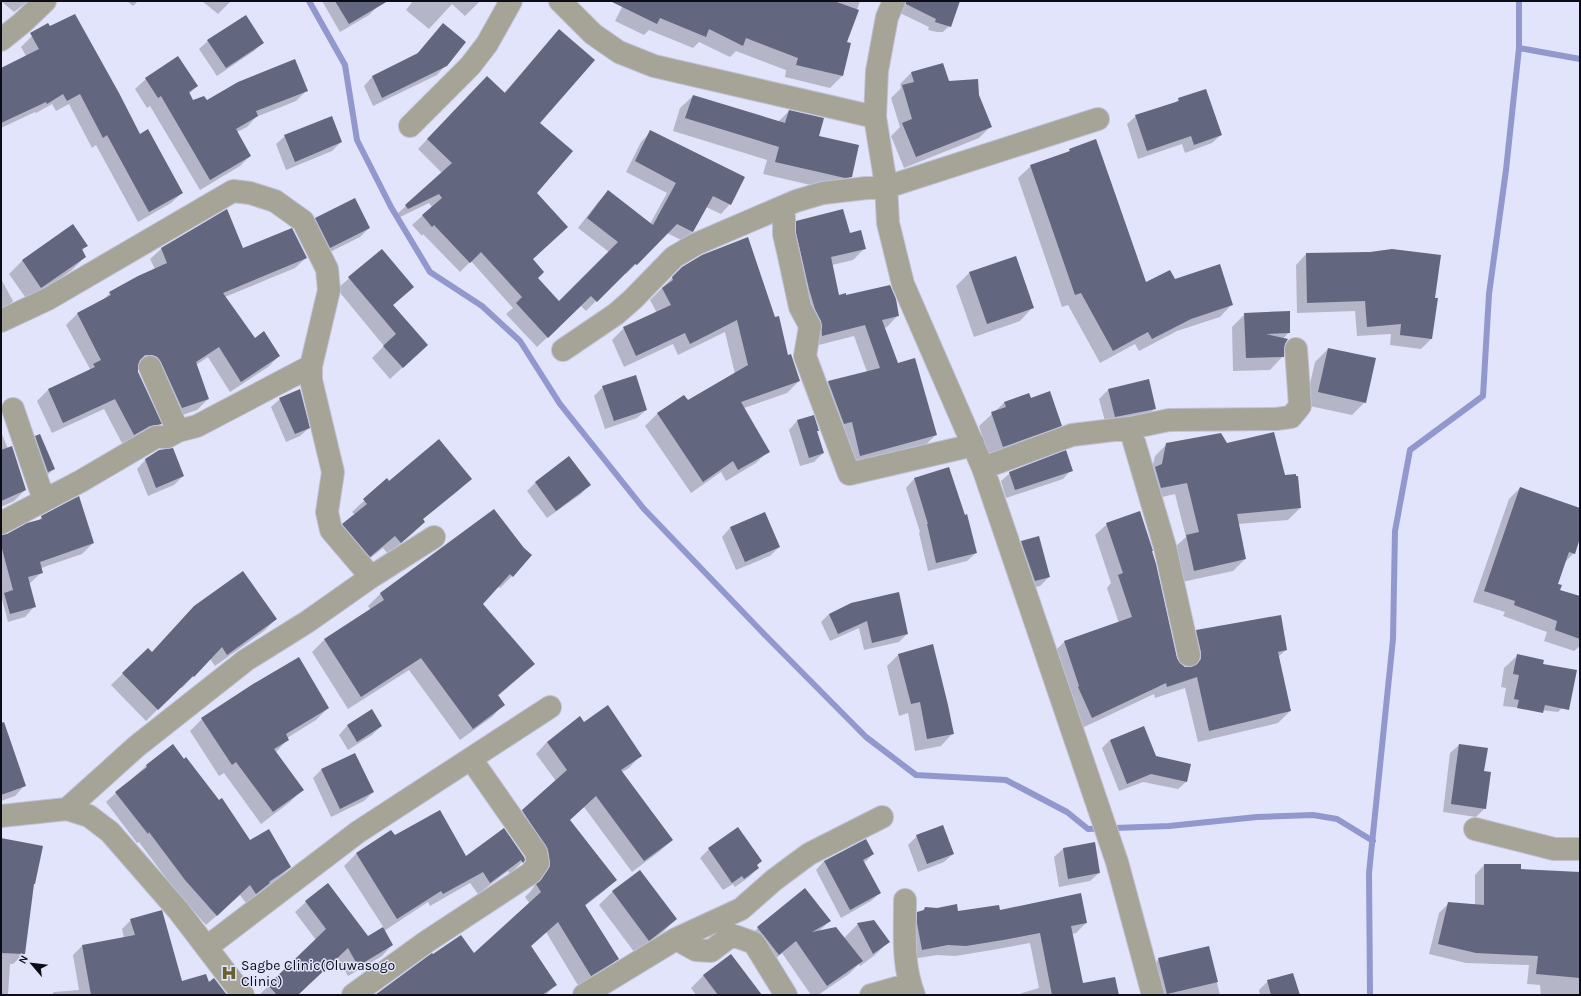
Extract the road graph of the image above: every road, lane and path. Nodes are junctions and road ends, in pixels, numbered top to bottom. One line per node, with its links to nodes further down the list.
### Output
1 (45, 1): 5 (street)
2 (510, 1): 8 (street)
3 (560, 1): 6 (street)
4 (894, 1): 6 (street)
5 (1, 40)
6 (875, 118): 9 (street)
7 (1098, 119): 9 (street)
8 (410, 126)
9 (886, 185): 10 (street); 19 (street)
10 (784, 207): 13 (street); 19 (street)
11 (1, 321): 14 (street)
12 (1296, 349): 17 (street)
13 (563, 350)
14 (311, 366): 18 (street); 24 (street)
15 (150, 368): 18 (street)
16 (13, 409): 21 (street)
17 (1130, 428): 20 (street); 25 (street)
18 (178, 431): 21 (street)
19 (973, 443): 20 (street)
20 (983, 468): 42 (street)
21 (44, 500): 22 (street)
22 (1, 523)
23 (434, 538): 24 (street)
24 (371, 577): 28 (street)
25 (1189, 655)
26 (550, 707): 27 (street)
27 (471, 759): 35 (street); 38 (street)
28 (67, 809): 29 (street); 35 (street)
29 (1, 816)
30 (882, 817): 34 (street)
31 (1475, 829): 32 (street)
32 (1580, 849)
33 (905, 900): 36 (street)
34 (676, 939): 39 (street); 40 (street)
35 (207, 947): 37 (street)
36 (912, 990): 41 (street)
37 (243, 995)
38 (353, 995)
39 (584, 995)
40 (786, 995)
41 (871, 995)
42 (1153, 995)

